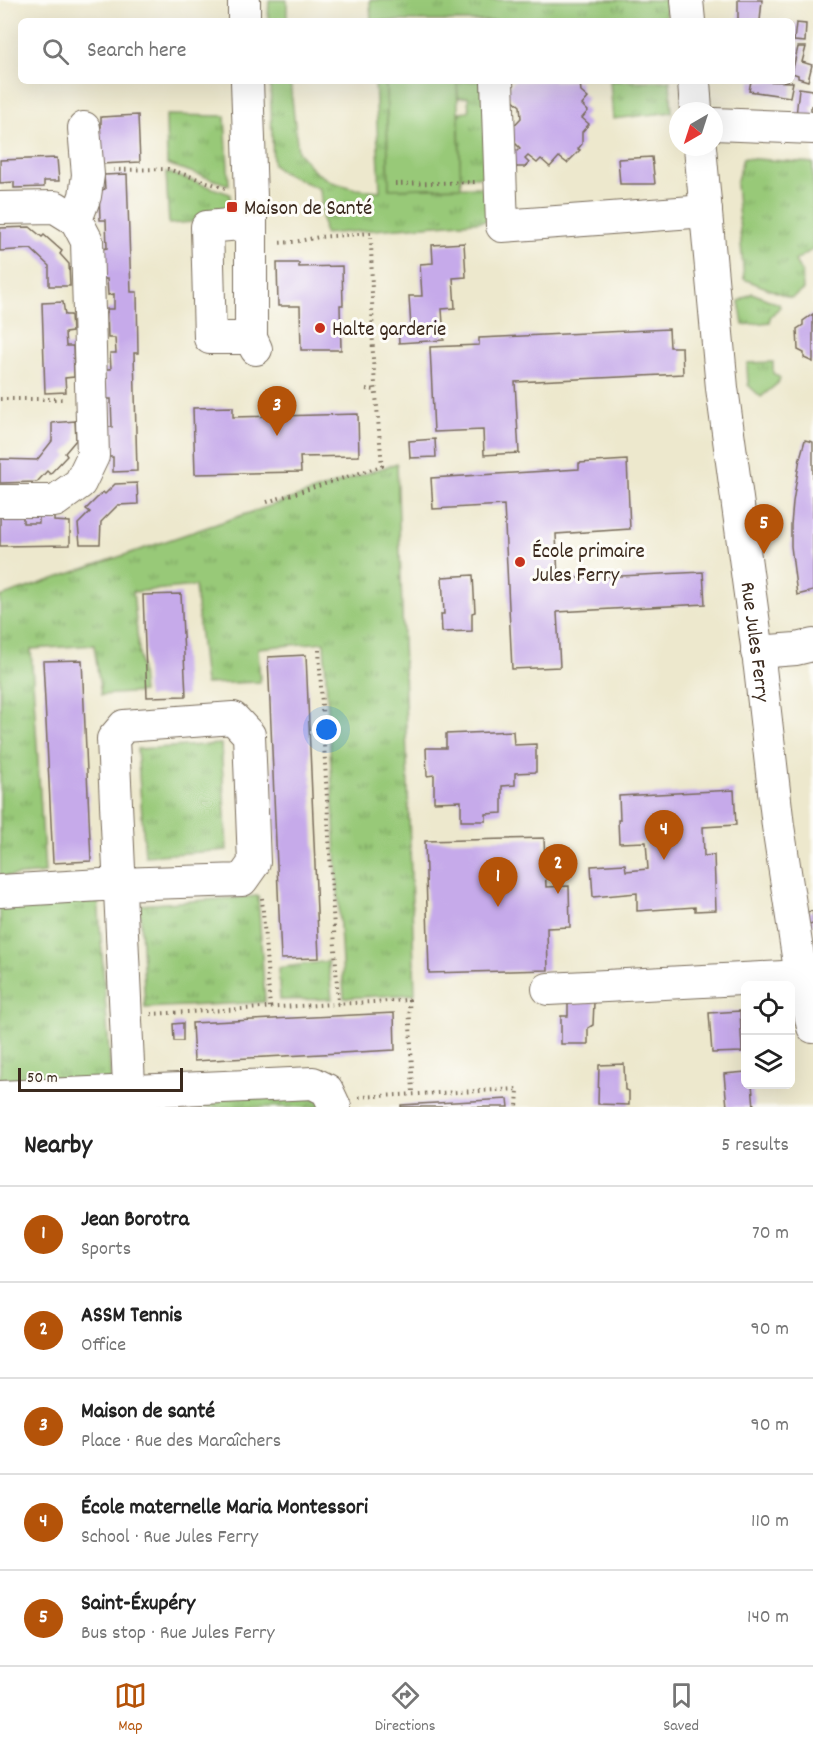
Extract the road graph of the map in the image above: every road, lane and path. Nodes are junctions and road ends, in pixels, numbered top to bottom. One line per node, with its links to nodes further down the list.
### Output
1 (244, 0): 3 (street)
2 (687, 0): 4 (street)
3 (244, 18)
4 (688, 18)
5 (247, 84): 19 (street)
6 (497, 84): 14 (street)
7 (694, 84): 8 (street)
8 (695, 102)
9 (723, 124): 11 (street)
10 (84, 128): 13 (street)
11 (813, 128)
12 (700, 156): 17 (street, Rue Jules Ferry)
13 (87, 171): 18 (street); 19 (path)
14 (500, 181): 15 (path); 17 (street)
15 (395, 184)
16 (0, 208): 18 (street)
17 (706, 211): 28 (street, Rue Jules Ferry)
18 (76, 220): 22 (street)
19 (258, 221): 19 (street); 21 (path)
20 (366, 389): 21 (path)
21 (376, 390): 25 (path)
22 (91, 398): 23 (path); 24 (street)
23 (0, 399)
24 (0, 501)
25 (267, 502)
26 (813, 645): 28 (street)
27 (319, 650): 34 (path)
28 (758, 652): 32 (street, Rue Jules Ferry)
29 (249, 870): 30 (street); 30 (street); 35 (path)
30 (118, 884): 31 (street); 36 (street)
31 (0, 891)
32 (802, 976): 33 (street); 37 (street, Rue Jules Ferry)
33 (548, 989)
34 (338, 1004): 35 (path); 38 (path)
35 (270, 1008): 36 (path)
36 (125, 1016): 39 (street)
37 (813, 1027)
38 (413, 1094): 41 (path); 42 (path)
39 (130, 1098): 40 (street); 41 (street)
40 (7, 1100)
41 (333, 1103)
42 (518, 1107)

